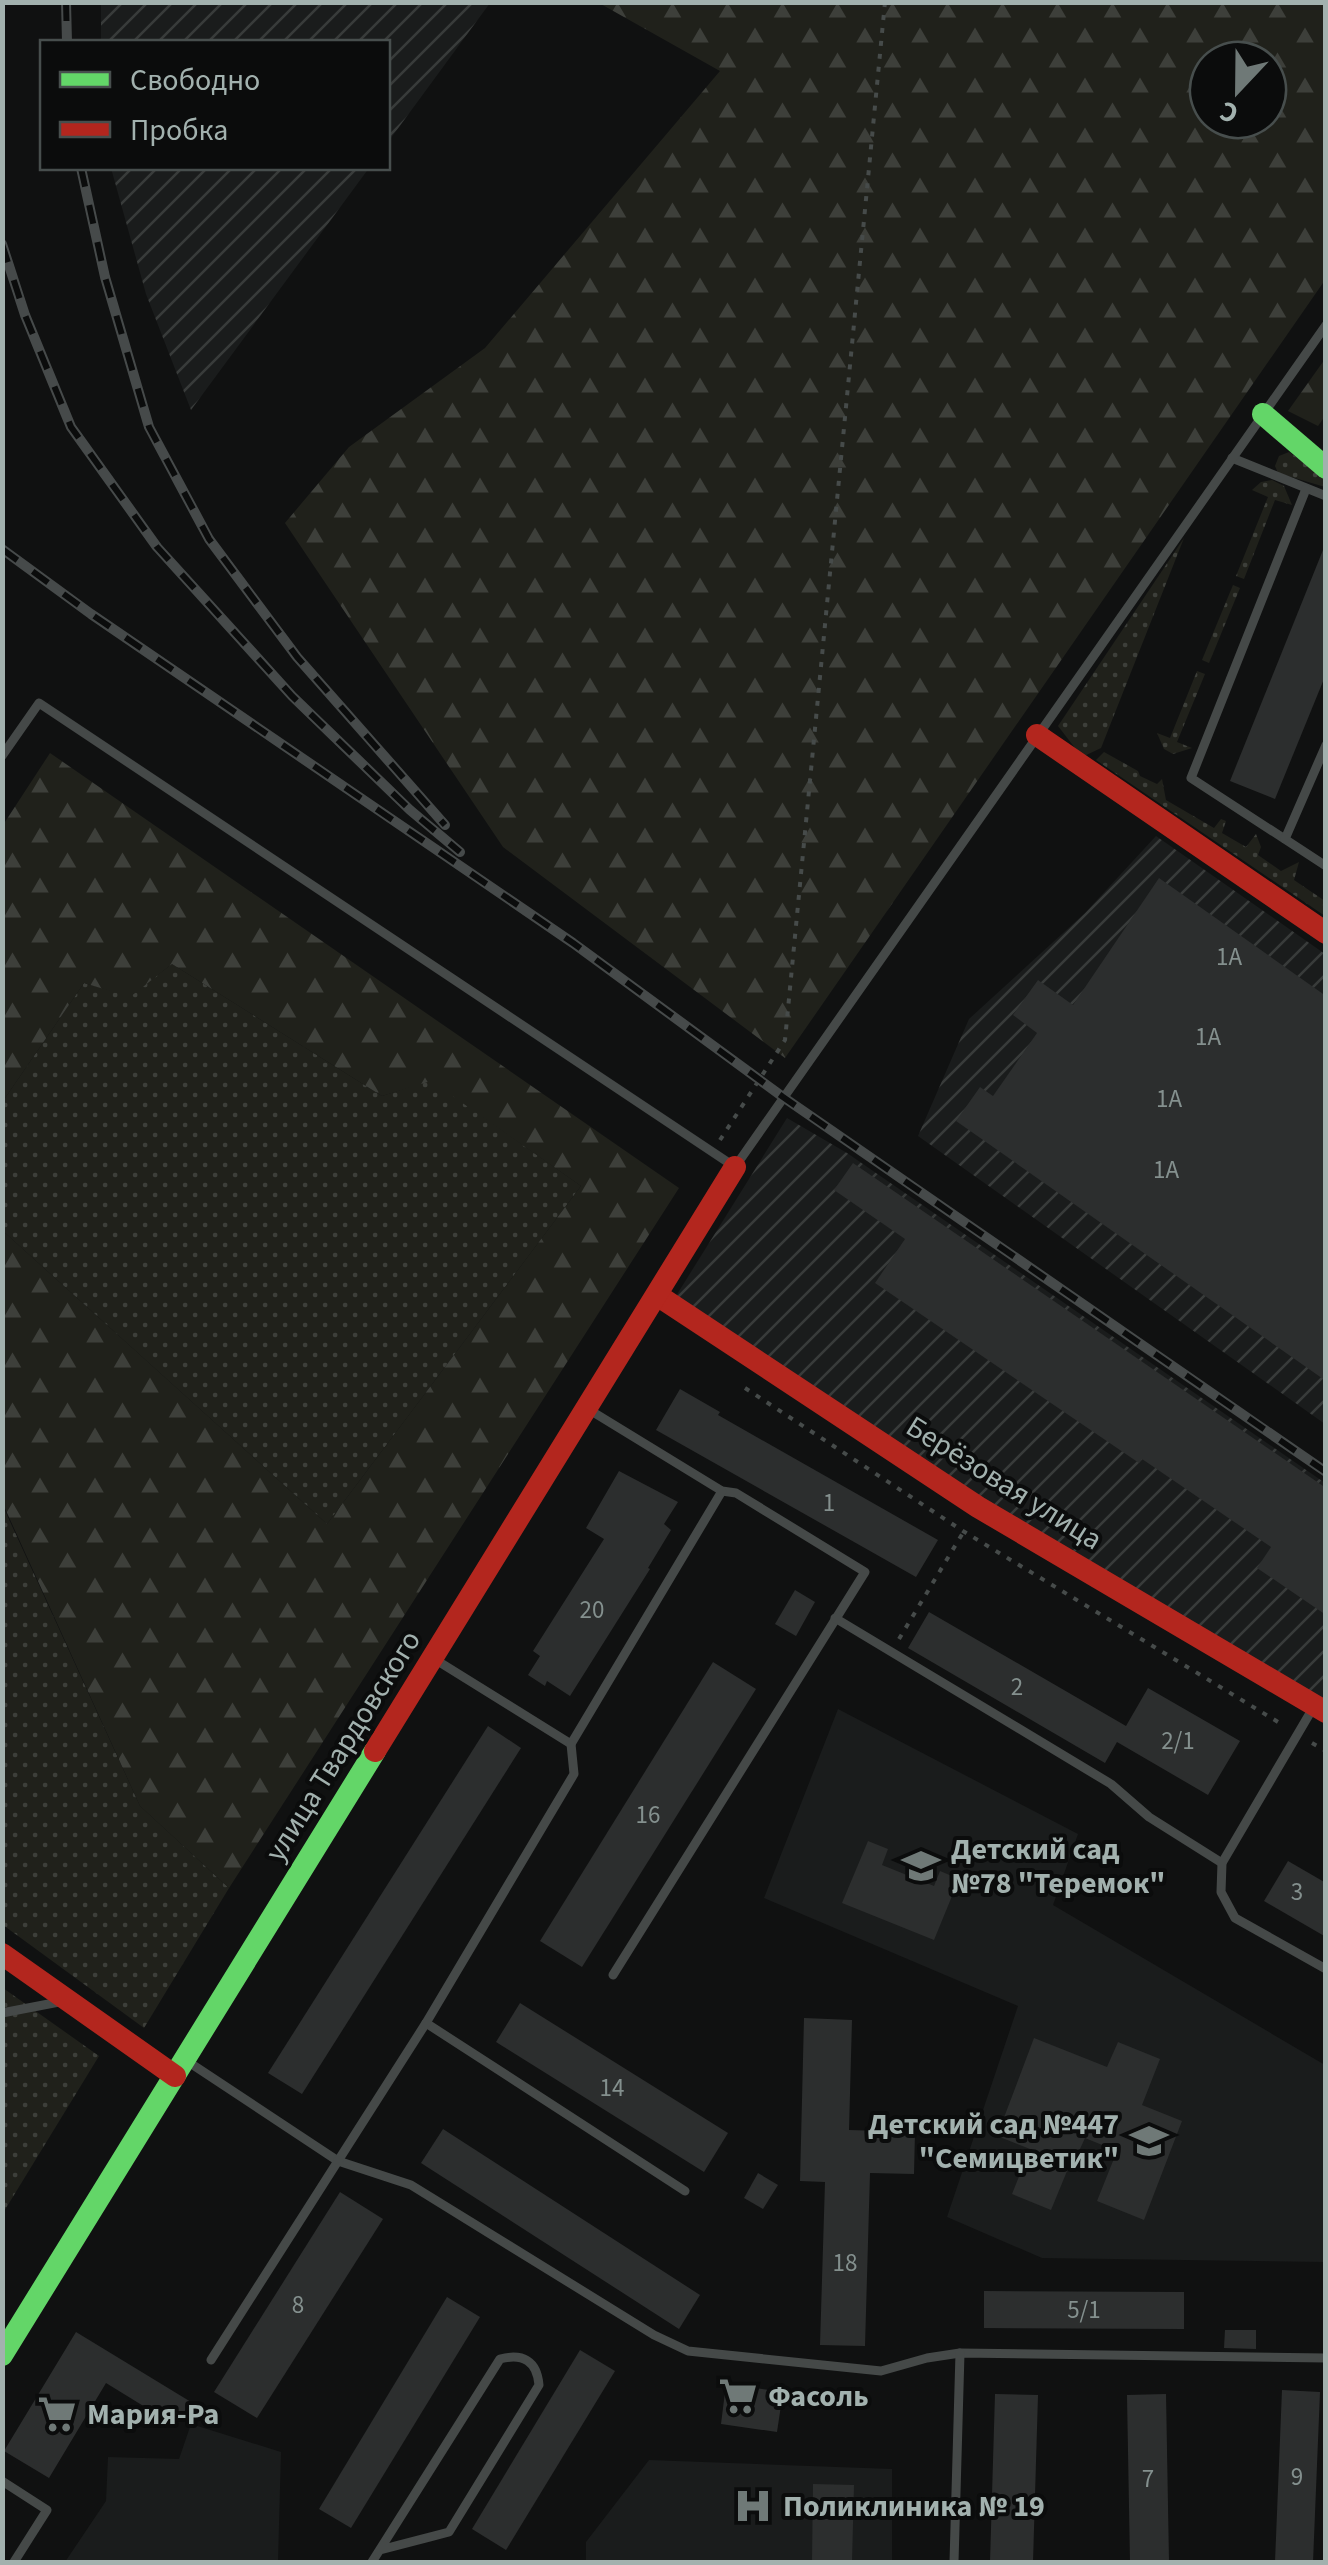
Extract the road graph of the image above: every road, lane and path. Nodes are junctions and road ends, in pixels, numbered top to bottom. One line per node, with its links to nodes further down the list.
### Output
1 (885, 2): 14 (path)
2 (1326, 325): 3 (lane)
3 (1263, 414): 4 (lane); 5 (street)
4 (1232, 458): 6 (lane); 8 (lane)
5 (1326, 468)
6 (1306, 489): 7 (lane); 11 (lane)
7 (1326, 496)
8 (1038, 735): 13 (street); 15 (lane)
9 (1326, 744): 11 (lane)
10 (2, 756): 14 (lane)
11 (1286, 839): 12 (lane)
12 (1326, 866)
13 (1326, 932)
14 (712, 1152): 15 (lane)
15 (736, 1168): 16 (street, улица Твардовского)
16 (657, 1295): 18 (street, улица Твардовского); 20 (street, Берёзовая улица)
17 (745, 1388): 21 (path)
18 (587, 1408): 19 (lane); 24 (street, улица Твардовского)
19 (722, 1491): 22 (lane); 27 (lane)
20 (978, 1506): 21 (path); 25 (street, Берёзовая улица)
21 (963, 1532): 23 (path); 26 (path)
22 (835, 1618): 23 (lane); 32 (lane)
23 (892, 1652): 29 (lane)
24 (433, 1658): 27 (lane); 36 (street, улица Твардовского)
25 (1320, 1709): 26 (lane)
26 (1298, 1734): 28 (path); 29 (lane)
27 (571, 1744): 35 (lane)
28 (1326, 1750)
29 (1222, 1863): 31 (lane)
30 (2, 1954): 33 (street)
31 (1326, 1969)
32 (613, 1976)
33 (67, 2001): 34 (lane); 36 (street)
34 (2, 2013)
35 (426, 2023): 37 (lane); 38 (lane)
36 (180, 2068): 37 (lane); 40 (street, улица Твардовского)
37 (338, 2161): 39 (lane); 42 (lane)
38 (685, 2191)
39 (960, 2353): 41 (lane); 47 (lane)
40 (2, 2355)
41 (1326, 2358)
42 (211, 2360)
43 (2, 2481): 45 (lane)
44 (380, 2550): 44 (lane); 46 (lane)
45 (14, 2562)
46 (372, 2562)
47 (954, 2562)

